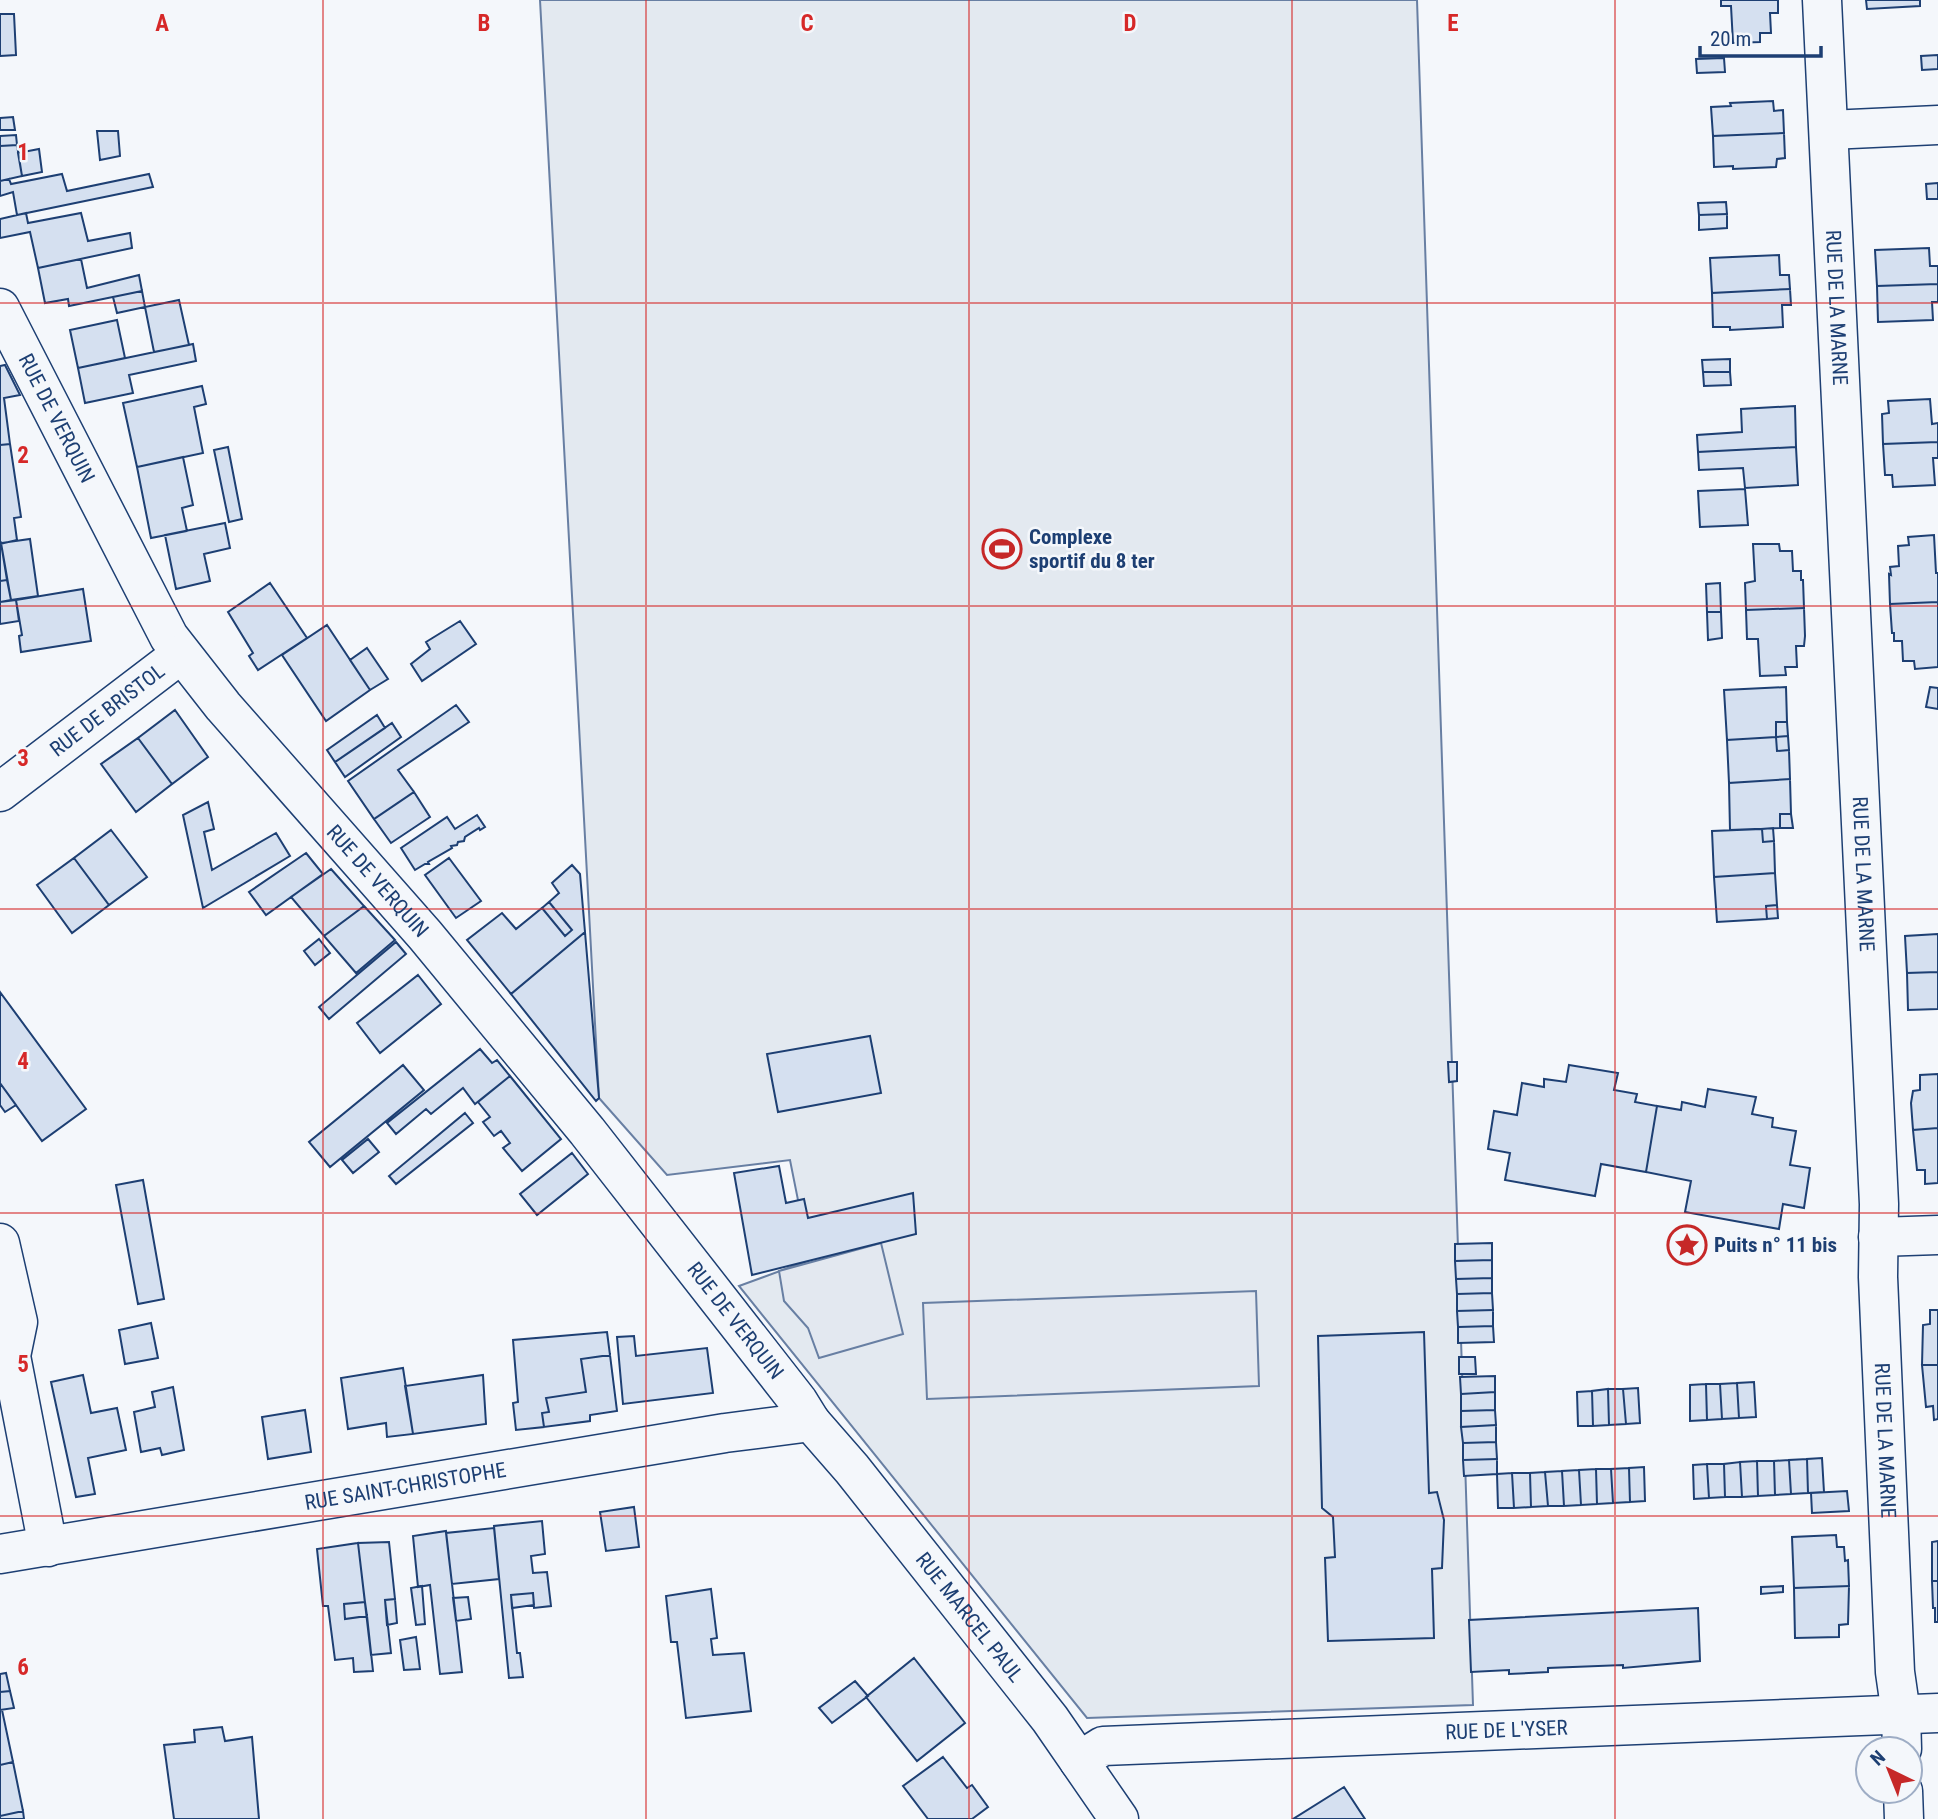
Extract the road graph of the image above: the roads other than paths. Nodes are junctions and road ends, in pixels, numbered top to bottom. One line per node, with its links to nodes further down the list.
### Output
1 (1822, 0): 3 (street, RUE DE LA MARNE)
2 (1938, 125): 3 (street)
3 (1829, 130): 8 (street, RUE DE LA MARNE)
4 (0, 307): 5 (street, RUE DE VERQUIN)
5 (181, 654): 6 (street, RUE DE BRISTOL); 10 (street, RUE DE VERQUIN)
6 (0, 792)
7 (1938, 1236): 8 (street)
8 (1878, 1237): 14 (street, RUE DE LA MARNE)
9 (0, 1243): 11 (street)
10 (811, 1422): 11 (street, RUE SAINT-CHRISTOPHE); 15 (street, RUE MARCEL PAUL)
11 (48, 1546): 12 (street, RUE SAINT-CHRISTOPHE)
12 (0, 1554)
13 (1938, 1713): 14 (street, RUE DE L'YSER)
14 (1901, 1731): 15 (street, RUE DE L'YSER)
15 (1079, 1761): 16 (street, RUE MARCEL PAUL)
16 (1119, 1819)

